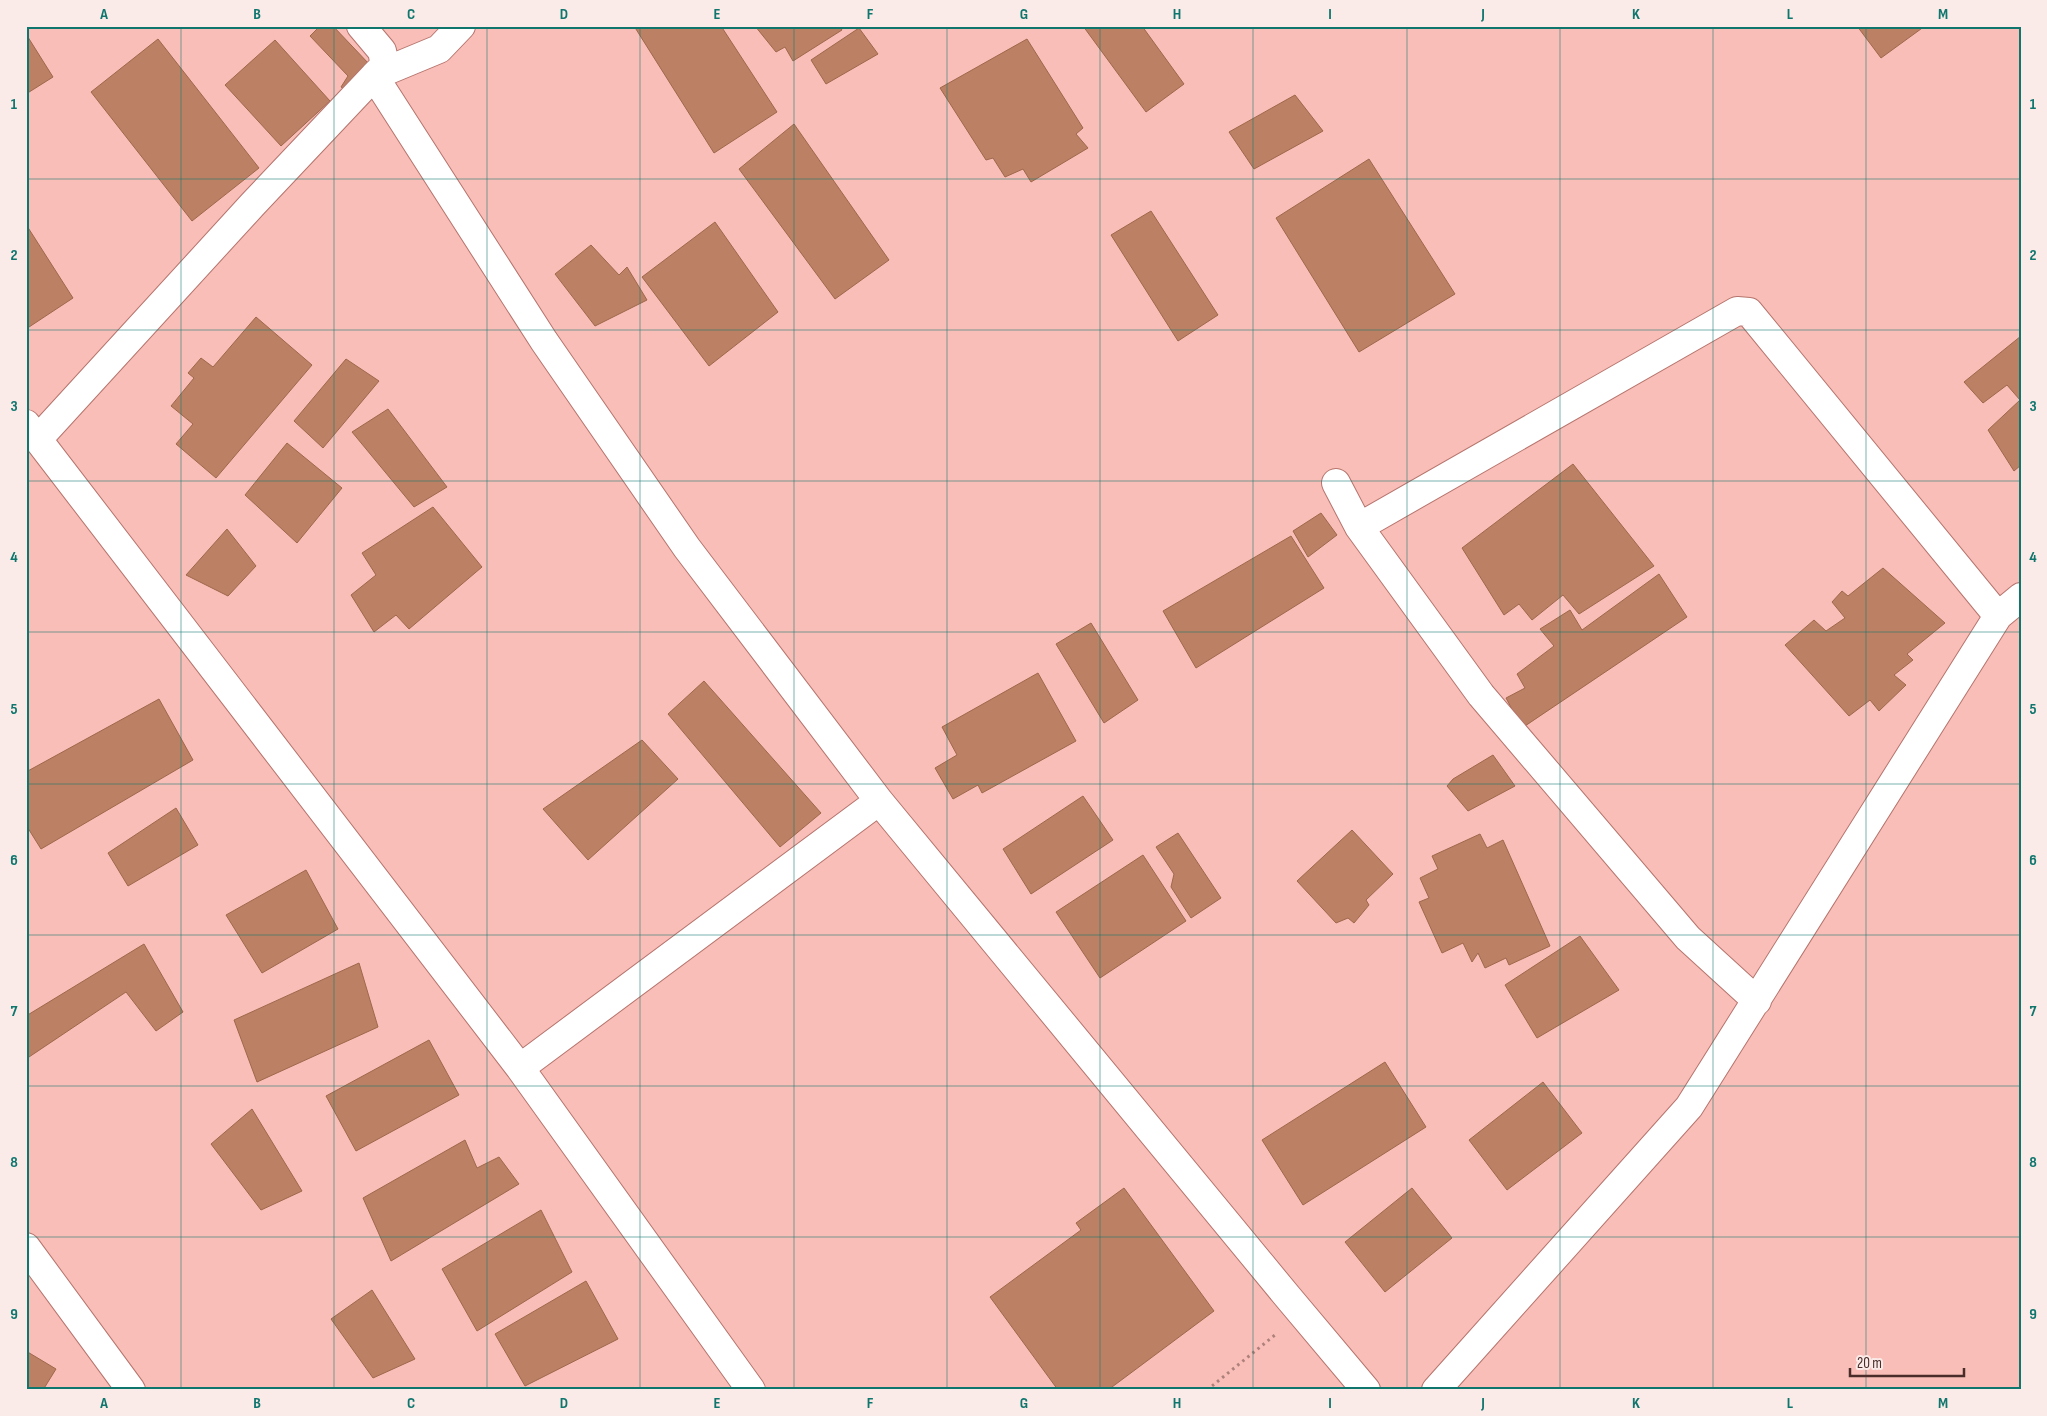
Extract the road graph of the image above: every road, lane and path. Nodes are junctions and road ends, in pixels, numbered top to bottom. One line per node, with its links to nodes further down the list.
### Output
1 (361, 26): 3 (street)
2 (461, 26): 3 (street)
3 (374, 76): 4 (street); 9 (street)
4 (32, 431): 11 (street)
5 (1336, 483): 6 (street)
6 (1359, 527): 8 (street); 10 (street)
7 (2021, 597): 8 (street)
8 (1998, 616): 10 (street)
9 (880, 802): 11 (street); 13 (street)
10 (1757, 1001): 18 (street)
11 (520, 1068): 15 (street)
12 (26, 1247): 14 (street)
13 (1302, 1314): 16 (path); 17 (street)
14 (132, 1390)
15 (751, 1390)
16 (1207, 1390)
17 (1366, 1390)
18 (1436, 1390)

